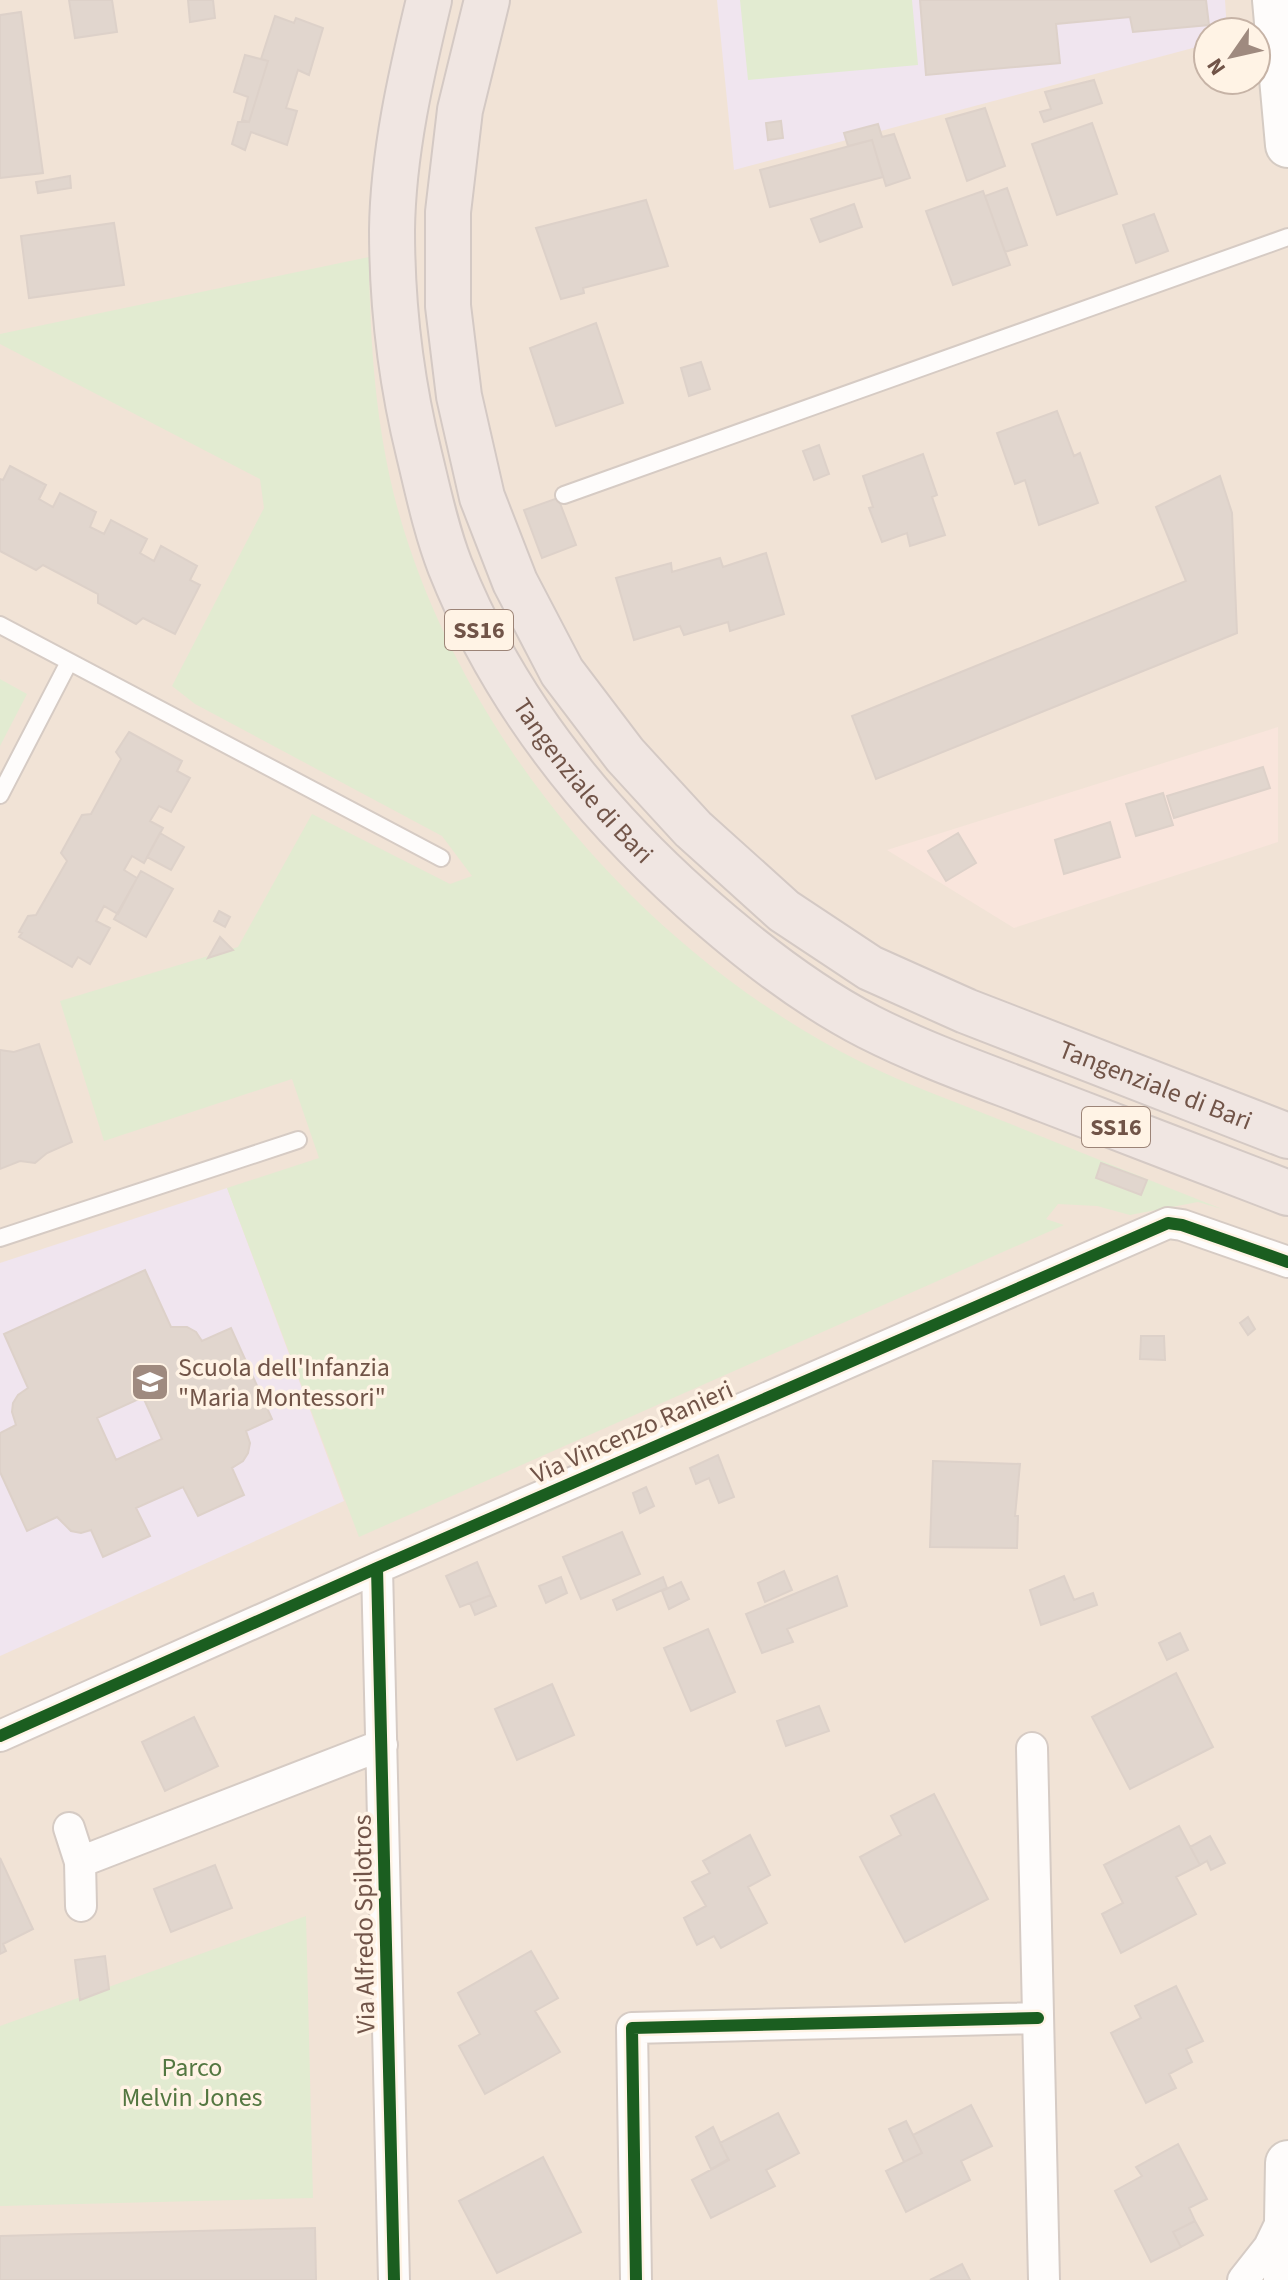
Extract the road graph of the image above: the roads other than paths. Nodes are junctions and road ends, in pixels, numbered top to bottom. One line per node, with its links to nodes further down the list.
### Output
1 (429, 0): 13 (highway, Tangenziale di Bari / SS16)
2 (487, 0): 11 (highway, Tangenziale di Bari / SS16)
3 (1275, 0): 4 (street)
4 (1288, 145)
5 (1288, 237): 6 (lane)
6 (564, 495)
7 (0, 625): 8 (lane)
8 (69, 662): 9 (lane); 10 (lane)
9 (0, 795)
10 (441, 858)
11 (1288, 1136)
12 (298, 1140): 14 (lane)
13 (1288, 1193)
14 (0, 1238)
15 (1288, 1262): 16 (street, Via Vincenzo Ranieri)
16 (377, 1568): 17 (street, Via Vincenzo Ranieri); 18 (street, Via Alfredo Spilotros)
17 (0, 1736)
18 (382, 1745): 21 (street); 26 (street, Via Alfredo Spilotros)
19 (1032, 1748): 23 (street)
20 (69, 1828): 21 (street)
21 (80, 1862): 22 (street)
22 (81, 1906)
23 (1038, 2018): 27 (street); 28 (street)
24 (1288, 2163): 25 (street)
25 (1287, 2209): 29 (street); 30 (street)
26 (394, 2280)
27 (636, 2280)
28 (1044, 2280)
29 (1243, 2280)
30 (1286, 2280)

